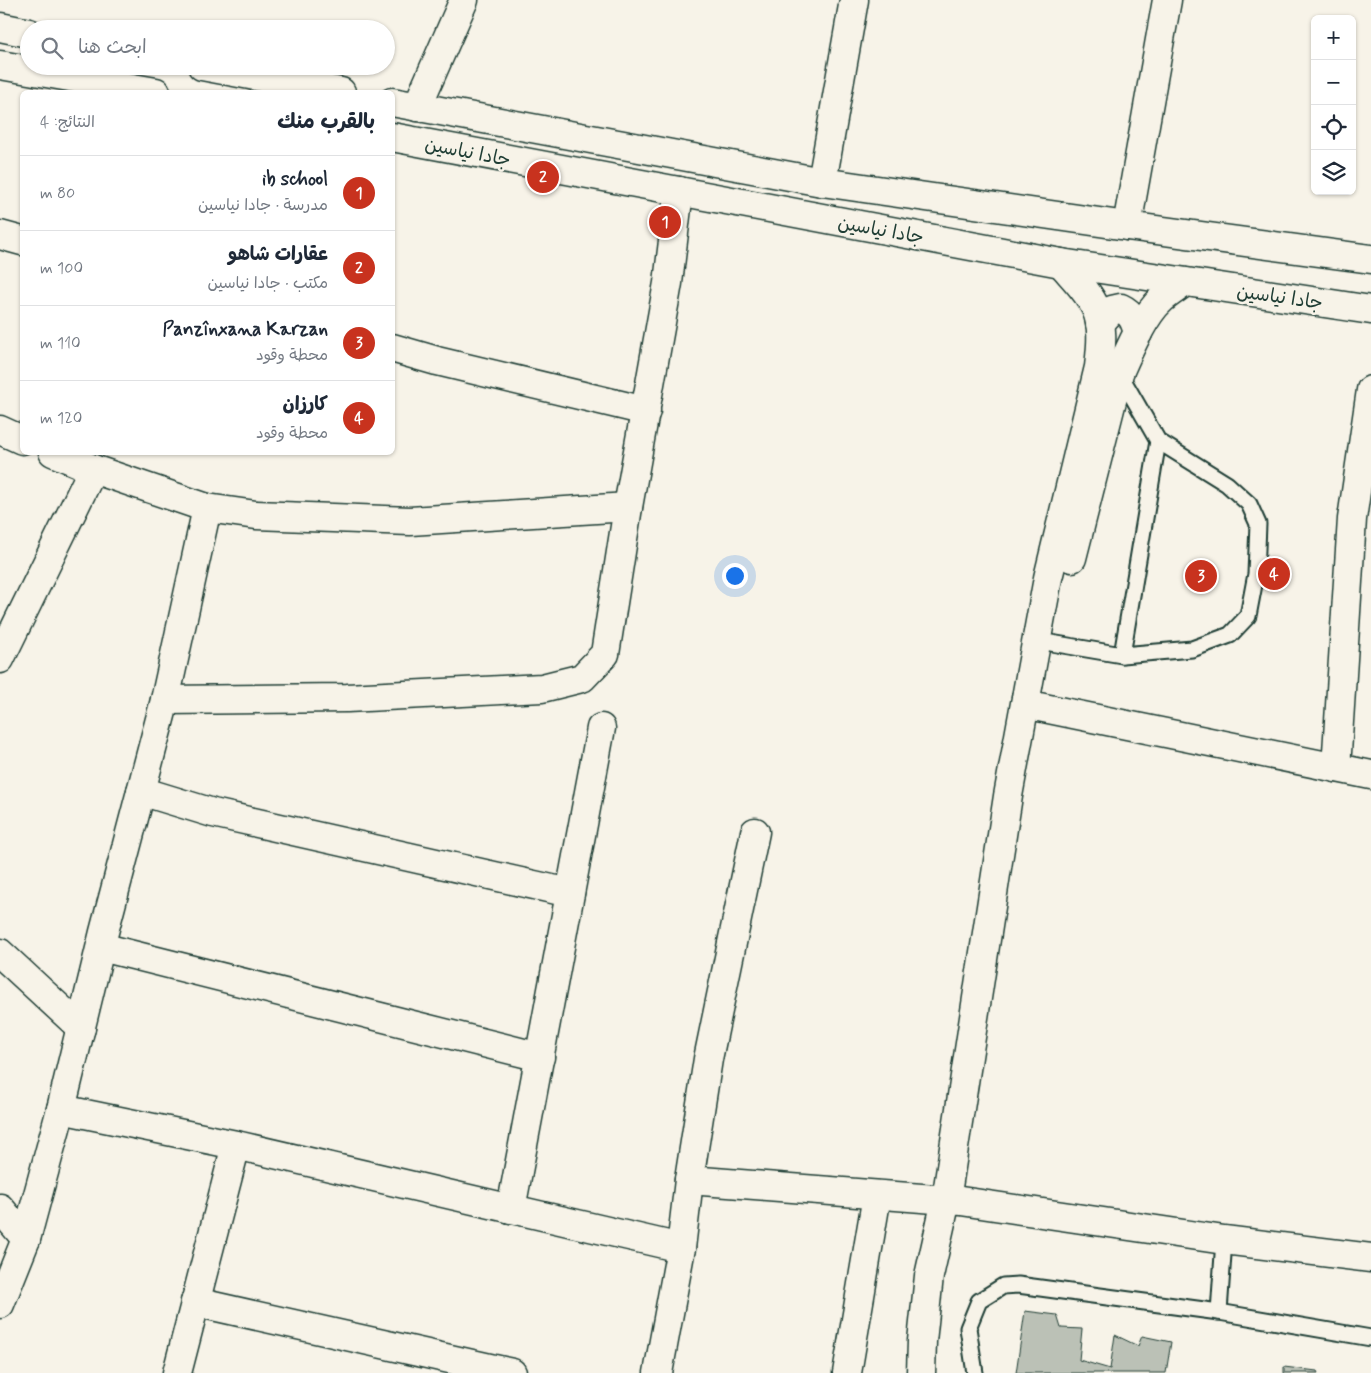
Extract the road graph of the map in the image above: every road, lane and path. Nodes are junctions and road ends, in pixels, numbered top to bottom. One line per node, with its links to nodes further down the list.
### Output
1 (464, 0): 12 (street)
2 (854, 0): 15 (street)
3 (1167, 0): 18 (street)
4 (0, 27): 5 (street)
5 (20, 31)
6 (0, 67): 7 (street)
7 (20, 70)
8 (50, 75): 10 (street)
9 (250, 75): 11 (street)
10 (144, 90)
11 (329, 90)
12 (405, 105): 14 (street, جادا نیاسین)
13 (395, 137): 16 (street, جادا نیاسین)
14 (774, 173): 15 (street, جادا نیاسین); 17 (street)
15 (822, 182): 18 (street, جادا نیاسین)
16 (679, 191): 17 (street, جادا نیاسین); 30 (street)
17 (768, 208): 22 (street, جادا نیاسین)
18 (1127, 226): 21 (street, جادا نیاسین)
19 (0, 235): 20 (street)
20 (20, 240)
21 (1371, 259)
22 (1061, 263): 23 (street, جادا نیاسین); 25 (street)
23 (1184, 282): 24 (street, جادا نیاسین); 26 (street)
24 (1371, 310)
25 (1100, 323): 26 (street); 57 (street)
26 (1138, 333): 28 (street)
27 (395, 349): 30 (street)
28 (1119, 373): 33 (lane); 38 (street)
29 (1371, 390): 44 (street)
30 (646, 412): 36 (street)
31 (0, 430): 32 (street)
32 (20, 439)
33 (1158, 441): 39 (lane); 39 (lane)
34 (60, 455): 35 (street)
35 (93, 469): 37 (street); 40 (street)
36 (628, 507): 37 (street); 41 (street)
37 (207, 508): 41 (street)
38 (1051, 643): 39 (lane); 42 (street)
39 (1122, 655)
40 (0, 659)
41 (165, 700): 46 (street)
42 (1039, 707): 44 (street); 57 (street)
43 (601, 728): 48 (street)
44 (1336, 768): 45 (street)
45 (1371, 775)
46 (142, 791): 48 (street); 49 (street)
47 (755, 832): 55 (street)
48 (570, 893): 52 (street)
49 (101, 947): 51 (street); 52 (street)
50 (0, 953): 51 (street)
51 (81, 1028): 53 (street)
52 (540, 1057): 59 (street)
53 (61, 1109): 54 (street); 60 (street)
54 (236, 1144): 59 (street); 64 (street)
55 (689, 1180): 56 (street); 62 (street)
56 (877, 1195): 57 (street); 71 (street)
57 (954, 1200): 61 (street); 72 (street); 73 (street)
58 (0, 1208): 60 (street)
59 (511, 1209): 62 (street)
60 (26, 1239): 65 (street)
61 (1224, 1240): 63 (street); 66 (lane)
62 (681, 1248): 70 (street)
63 (1371, 1258)
64 (195, 1302): 68 (street); 69 (street)
65 (0, 1304)
66 (1219, 1312): 67 (lane); 74 (lane)
67 (1371, 1338)
68 (177, 1373)
69 (512, 1373)
70 (658, 1373)
71 (847, 1373)
72 (921, 1373)
73 (940, 1373)
74 (975, 1373)

